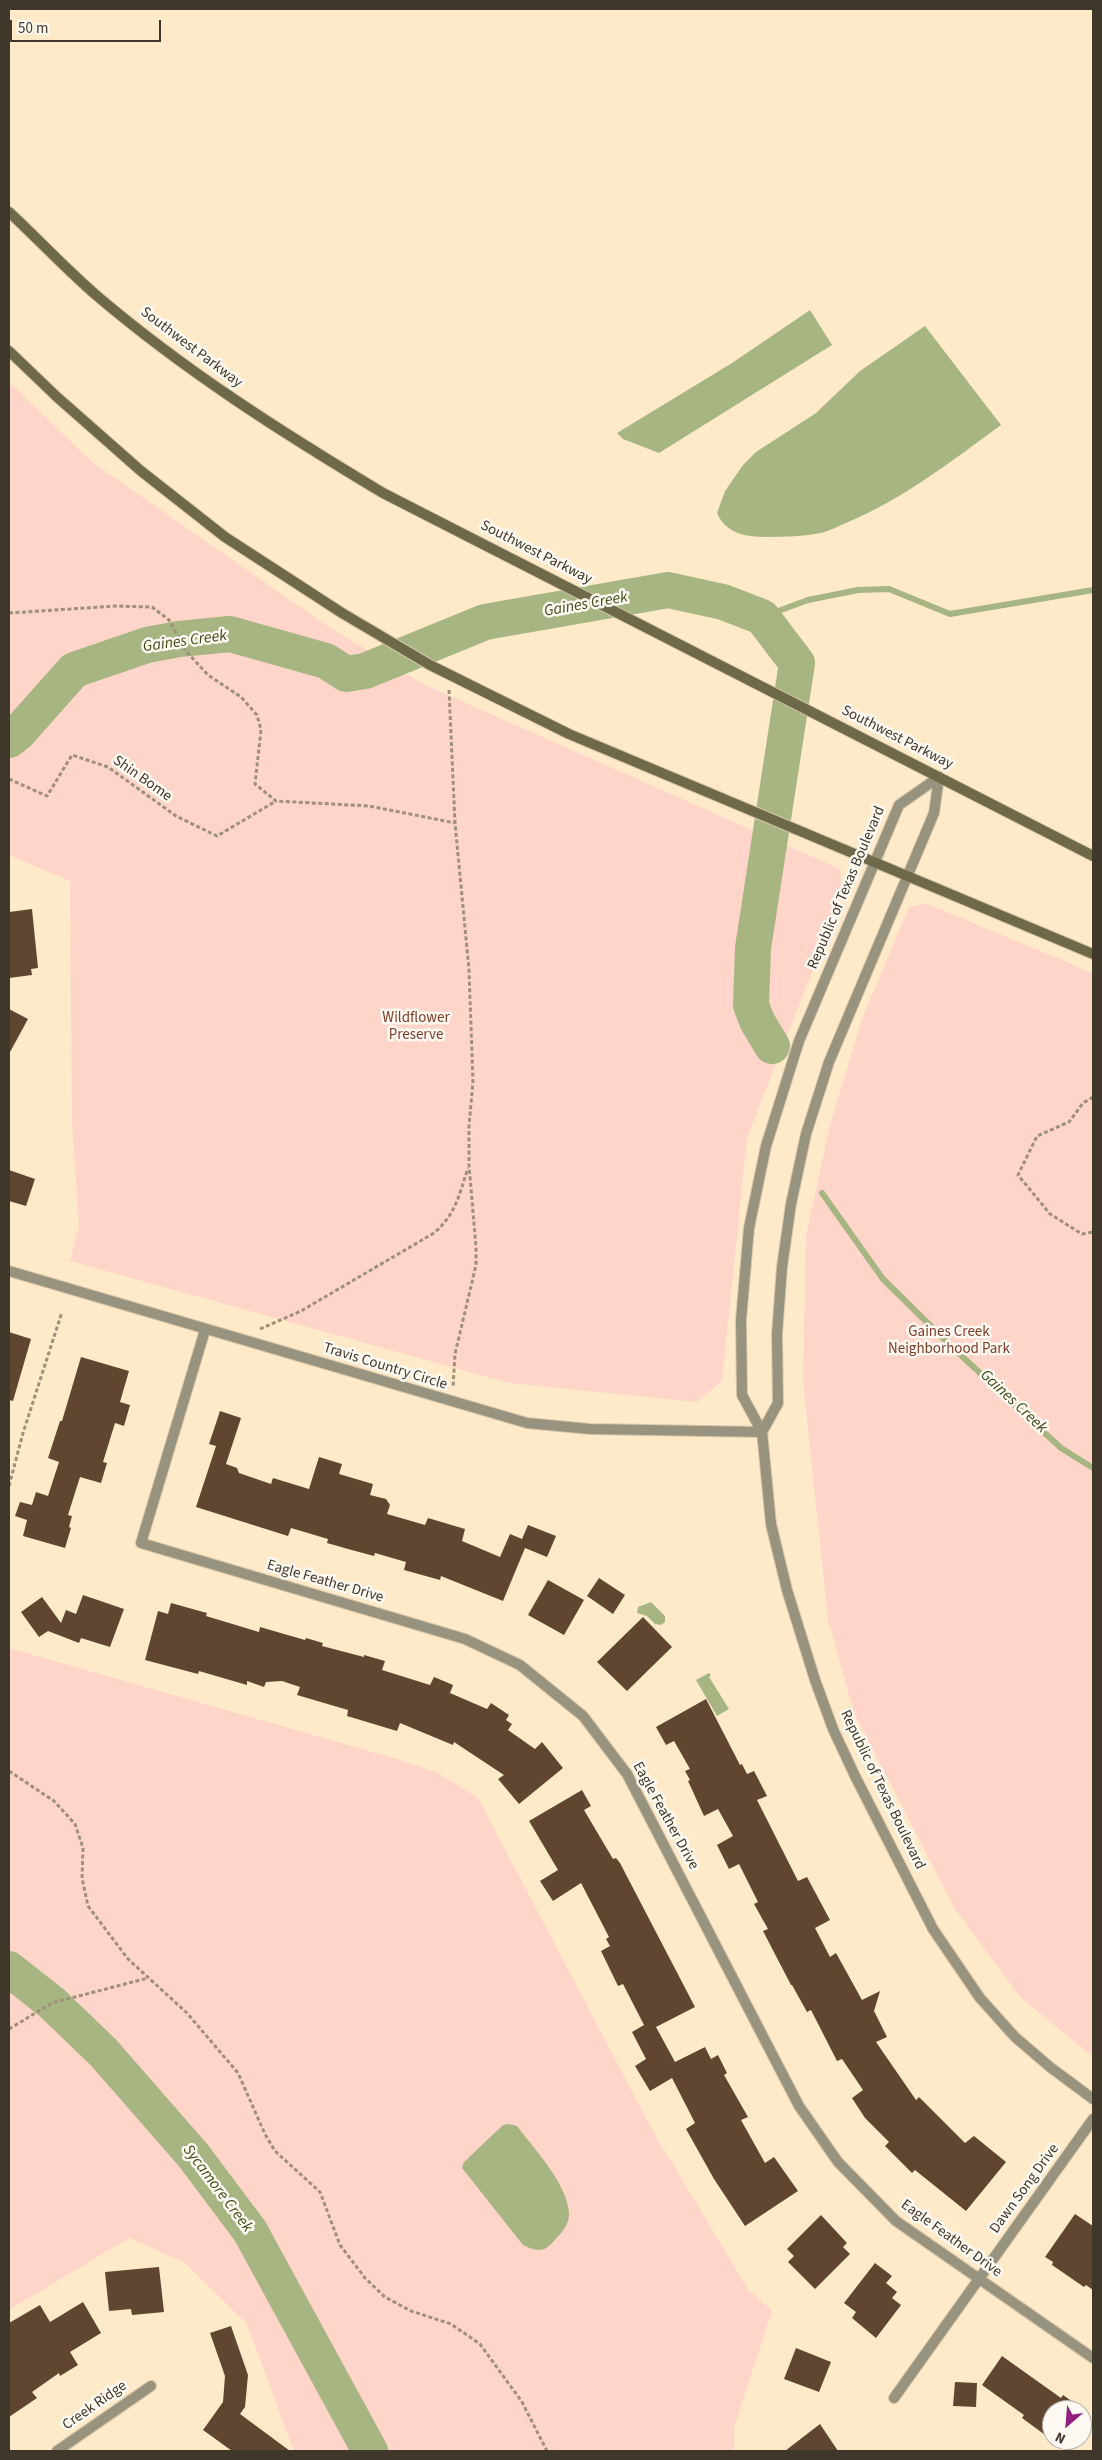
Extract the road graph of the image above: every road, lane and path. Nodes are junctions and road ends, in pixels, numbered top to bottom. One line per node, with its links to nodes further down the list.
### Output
1 (9, 212): 5 (main road, Southwest Parkway)
2 (9, 350): 4 (main road)
3 (9, 613): 7 (path)
4 (449, 675): 8 (path); 10 (main road)
5 (939, 777): 9 (main road, Southwest Parkway); 10 (street, Republic of Texas Boulevard); 11 (street)
6 (9, 779): 7 (path, Shin Bome)
7 (276, 801): 8 (path)
8 (455, 823): 14 (path)
9 (1093, 856)
10 (874, 862): 11 (main road); 21 (street, Republic of Texas Boulevard)
11 (907, 877): 12 (main road); 21 (street)
12 (1093, 954)
13 (1093, 1097): 15 (path)
14 (469, 1165): 19 (path); 20 (path)
15 (1093, 1232)
16 (9, 1272): 18 (street, Travis Country Circle)
17 (62, 1312): 22 (path)
18 (205, 1330): 19 (street, Travis Country Circle); 28 (street, Eagle Feather Drive)
19 (239, 1340): 20 (street, Travis Country Circle)
20 (453, 1403): 21 (street, Travis Country Circle)
21 (762, 1432): 26 (street, Republic of Texas Boulevard)
22 (9, 1486)
23 (9, 1771): 24 (path)
24 (149, 1978): 25 (path); 33 (path)
25 (9, 2029)
26 (1093, 2099)
27 (1093, 2119): 28 (street, Dawn Song Drive)
28 (978, 2278): 29 (street, Eagle Feather Drive); 31 (street, Dawn Song Drive)
29 (1093, 2358)
30 (150, 2386): 32 (street, Creek Ridge)
31 (894, 2398)
32 (58, 2451)
33 (546, 2451)

